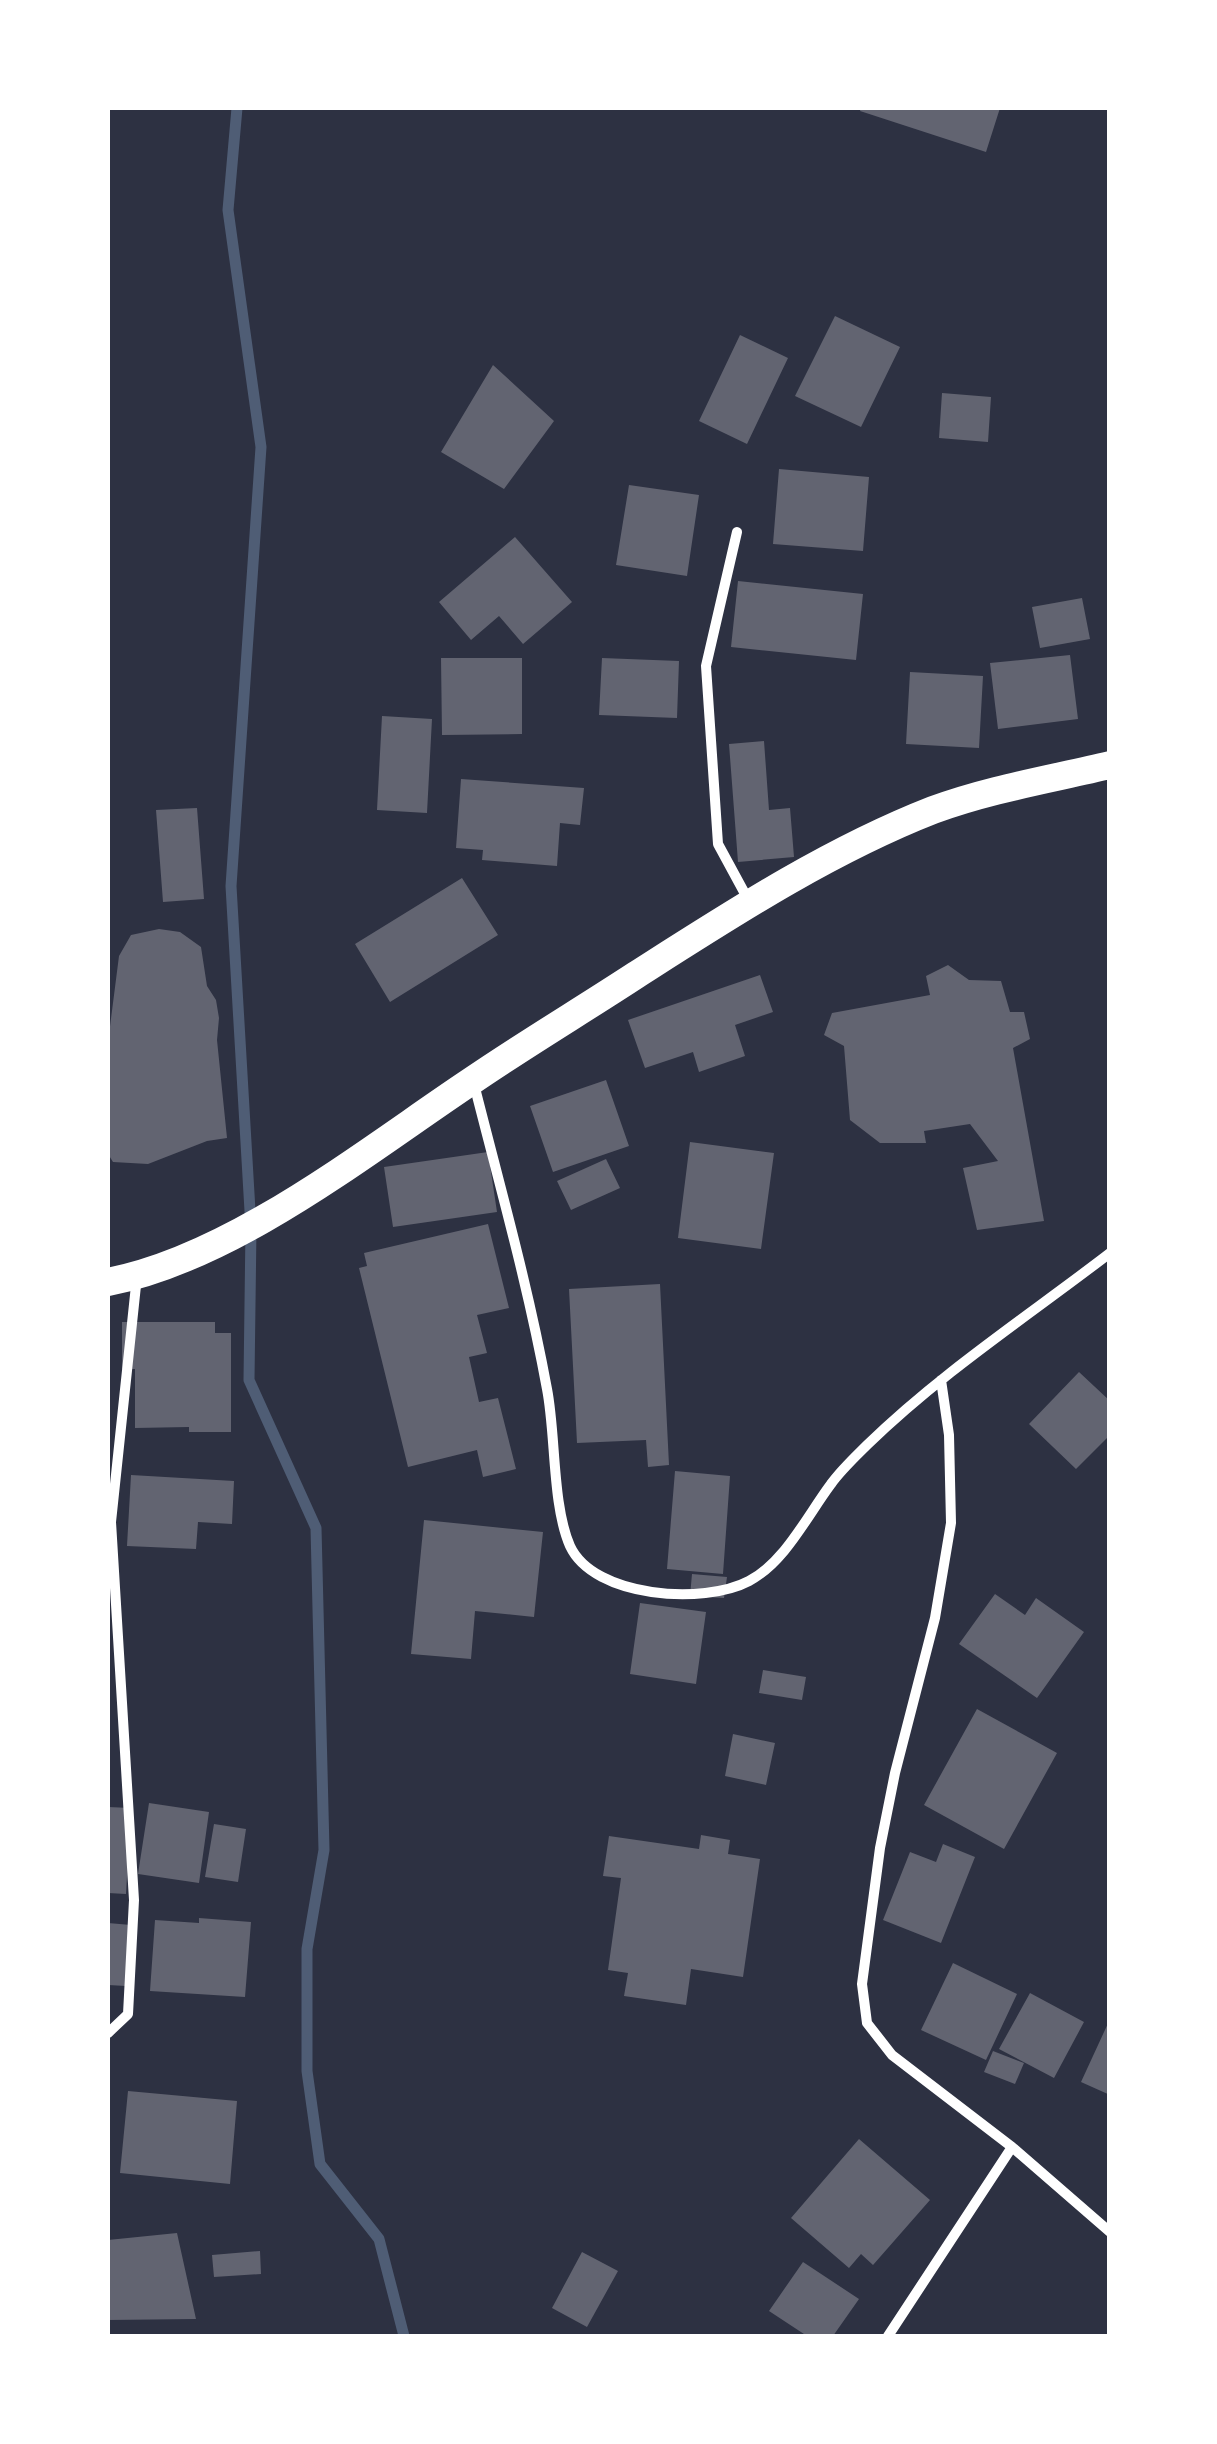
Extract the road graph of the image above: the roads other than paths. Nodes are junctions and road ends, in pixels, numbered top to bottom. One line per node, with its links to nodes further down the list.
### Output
1 (737, 532): 3 (street)
2 (1110, 766): 3 (highway)
3 (750, 904): 4 (highway)
4 (473, 1080): 6 (highway); 8 (street)
5 (1110, 1253): 8 (street)
6 (137, 1276): 7 (highway); 9 (street)
7 (108, 1282)
8 (941, 1380): 10 (street)
9 (108, 2033)
10 (1012, 2147): 11 (street); 12 (street)
11 (1110, 2232)
12 (888, 2336)

